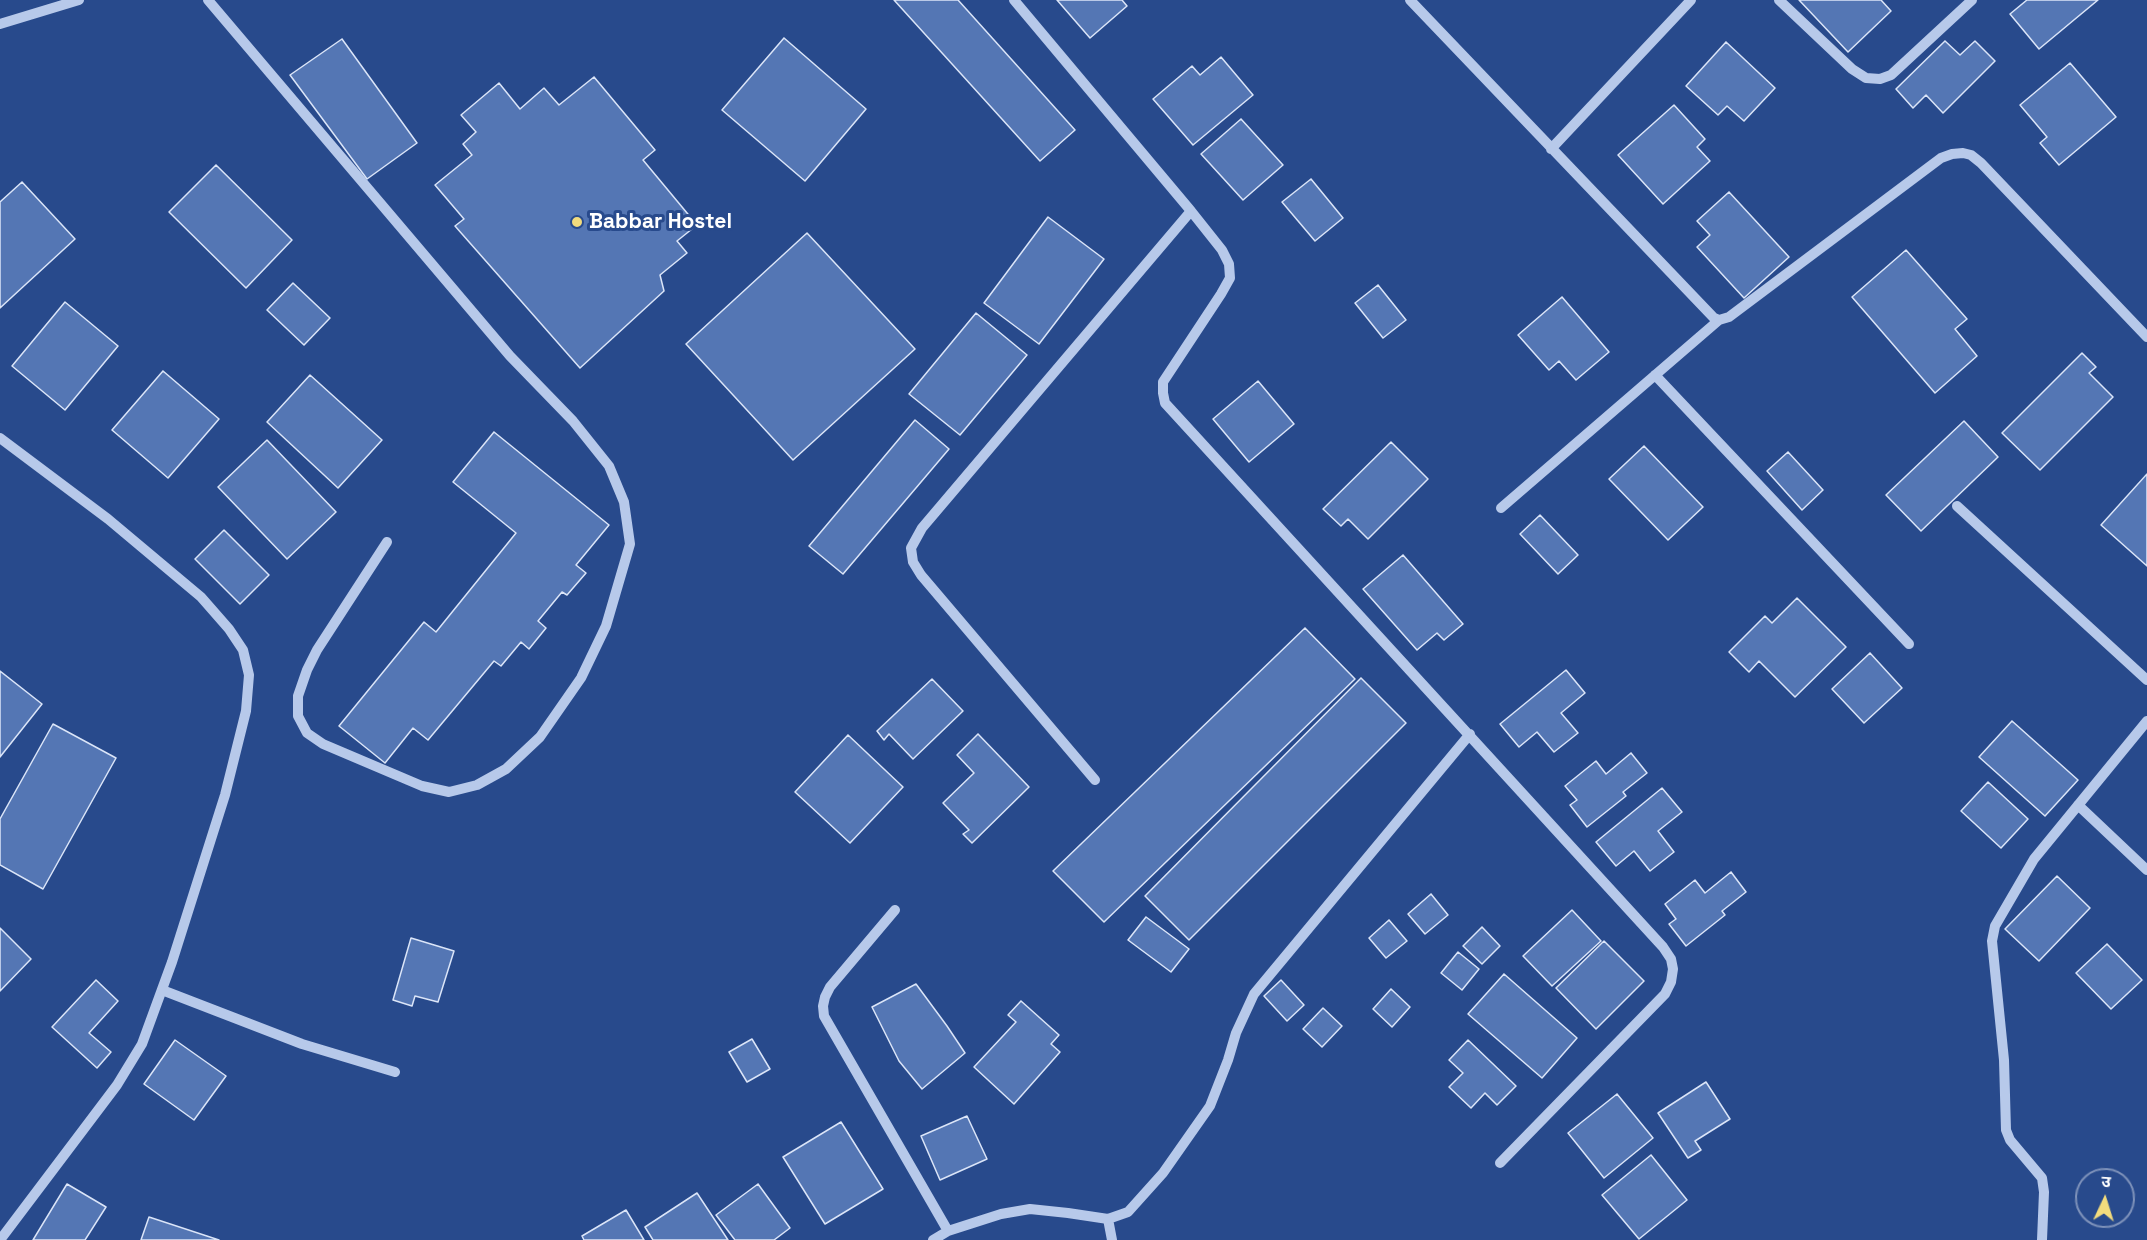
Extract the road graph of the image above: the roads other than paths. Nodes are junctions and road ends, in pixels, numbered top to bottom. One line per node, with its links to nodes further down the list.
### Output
1 (79, 0): 8 (street)
2 (208, 0): 17 (street)
3 (1014, 0): 10 (street)
4 (1410, 0): 9 (street)
5 (1691, 0): 9 (street)
6 (1779, 0): 7 (street)
7 (1972, 0)
8 (0, 24)
9 (1551, 149): 11 (street)
10 (1191, 211): 21 (street); 22 (street)
11 (1719, 320): 12 (street); 13 (street)
12 (2147, 337)
13 (1654, 375): 16 (street); 18 (street)
14 (0, 438): 26 (street)
15 (1957, 506): 19 (street)
16 (1501, 508)
17 (387, 542)
18 (1909, 644)
19 (2147, 680)
20 (2147, 721): 23 (street)
21 (1470, 734): 28 (street); 29 (street)
22 (1095, 780)
23 (2078, 805): 24 (street); 34 (street)
24 (2147, 870)
25 (895, 910): 30 (street)
26 (162, 990): 27 (street); 31 (street)
27 (395, 1072)
28 (1500, 1163)
29 (1108, 1219): 30 (street); 33 (street)
30 (948, 1231): 32 (street)
31 (0, 1240)
32 (933, 1240)
33 (1112, 1240)
34 (2042, 1240)

